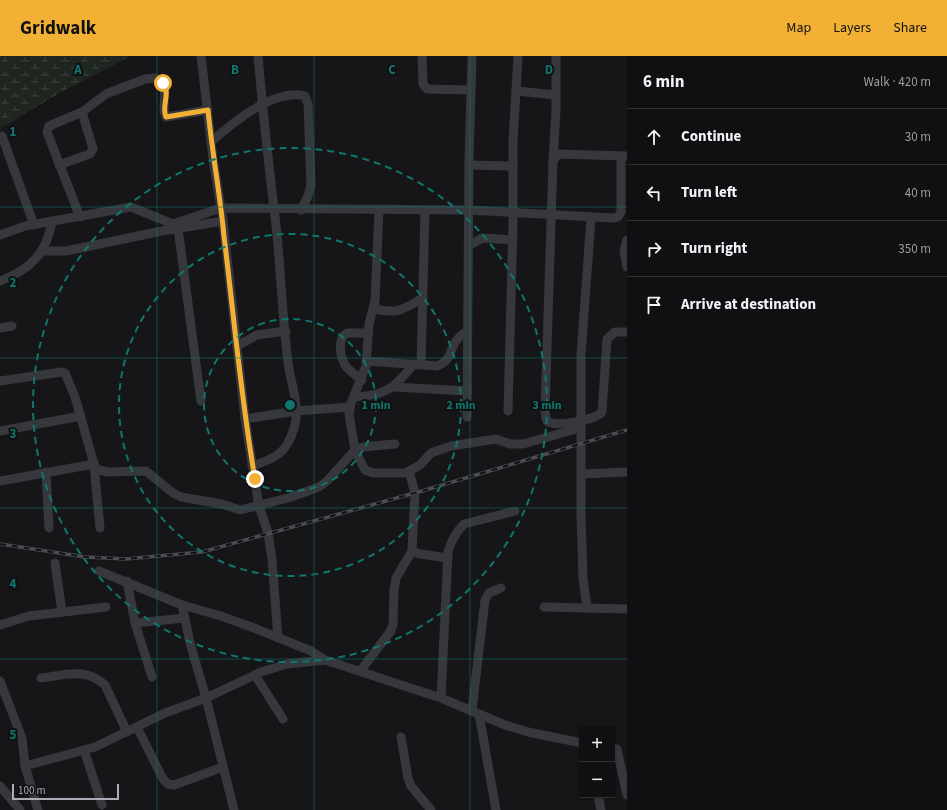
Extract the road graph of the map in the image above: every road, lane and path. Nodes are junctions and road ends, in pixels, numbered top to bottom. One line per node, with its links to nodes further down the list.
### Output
1 (201, 56): 11 (street)
2 (258, 56): 10 (street)
3 (422, 56): 7 (street)
4 (472, 56): 7 (street)
5 (518, 56): 8 (street)
6 (556, 56): 9 (street)
7 (471, 90): 18 (street)
8 (516, 91): 9 (street); 19 (street)
9 (556, 96): 16 (street)
10 (263, 103): 14 (street); 21 (street); 22 (street)
11 (208, 110): 12 (street); 14 (street)
12 (82, 112): 17 (street); 17 (street)
13 (2, 136): 33 (street)
14 (211, 142): 20 (street)
15 (624, 156): 16 (street); 30 (street)
16 (553, 161): 27 (street)
17 (60, 164): 28 (street)
18 (468, 165): 19 (street); 25 (street)
19 (513, 166): 26 (street)
20 (221, 208): 21 (street); 28 (street); 31 (street)
21 (274, 209): 22 (street); 47 (street)
22 (301, 210): 23 (street)
23 (379, 210): 24 (street); 43 (street)
24 (425, 210): 25 (street); 42 (street)
25 (469, 210): 26 (street); 38 (street)
26 (513, 212): 27 (street); 36 (street)
27 (553, 214): 29 (street); 65 (street)
28 (80, 217): 32 (street)
29 (591, 218): 30 (street); 65 (street)
30 (623, 218)
31 (223, 221): 34 (street); 50 (street)
32 (52, 222): 33 (street); 39 (street)
33 (34, 225): 35 (street)
34 (178, 228): 39 (street); 58 (street)
35 (0, 235)
36 (513, 240): 38 (street); 61 (street)
37 (627, 240): 40 (street)
38 (469, 246): 46 (street)
39 (43, 251): 41 (street)
40 (627, 267)
41 (0, 281)
42 (423, 298): 43 (street); 52 (street)
43 (374, 309): 48 (street)
44 (12, 326): 45 (street)
45 (0, 328)
46 (467, 330): 52 (street); 56 (street)
47 (286, 331): 50 (street); 60 (street)
48 (368, 332): 51 (street); 53 (street)
49 (627, 332): 65 (street)
50 (237, 346): 64 (street)
51 (366, 361): 52 (street); 53 (street)
52 (417, 364): 55 (street)
53 (362, 380): 57 (street)
54 (0, 381): 62 (street)
55 (394, 387): 56 (street); 57 (street)
56 (468, 391): 63 (street)
57 (355, 397): 59 (street)
58 (201, 401)
59 (350, 407): 60 (street); 68 (street)
60 (296, 411): 64 (street); 70 (street)
61 (508, 411)
62 (81, 416): 66 (street); 69 (street)
63 (467, 417)
64 (245, 419): 70 (street)
65 (580, 424): 71 (street); 74 (street)
66 (0, 431)
67 (395, 444): 68 (street)
68 (355, 450): 71 (street); 76 (street)
69 (94, 466): 72 (street); 76 (street); 79 (street)
70 (252, 466): 76 (street)
71 (409, 471): 80 (street)
72 (46, 472): 75 (street); 78 (street)
73 (627, 472): 74 (street)
74 (582, 474): 89 (street)
75 (0, 481)
76 (259, 506): 95 (street)
77 (515, 511): 81 (street)
78 (49, 528)
79 (100, 528)
80 (412, 551): 81 (street); 97 (street)
81 (448, 558): 103 (street)
82 (55, 563): 91 (street)
83 (99, 571): 84 (street)
84 (127, 581): 86 (street); 93 (street)
85 (501, 588): 104 (street)
86 (182, 606): 92 (street); 95 (street)
87 (106, 607): 91 (street)
88 (544, 607): 89 (street)
89 (587, 608): 90 (street)
90 (627, 609)
91 (62, 612): 94 (street)
92 (184, 618): 93 (street); 102 (street)
93 (135, 623): 99 (street)
94 (0, 625)
95 (278, 638): 96 (street)
96 (325, 660): 97 (street); 98 (street)
97 (361, 670): 103 (street)
98 (255, 675): 102 (street); 105 (street)
99 (152, 677)
100 (41, 678): 107 (street)
101 (0, 681): 113 (street)
102 (206, 698): 106 (street); 114 (street)
103 (441, 698): 104 (street)
104 (475, 712): 109 (street); 123 (street)
105 (283, 719)
106 (137, 727): 107 (street); 114 (street)
107 (127, 732): 111 (street)
108 (401, 737): 122 (street)
109 (579, 742)
110 (615, 748): 112 (street); 116 (street)
111 (84, 750): 113 (street); 118 (street)
112 (627, 750)
113 (25, 766): 120 (street)
114 (222, 767): 121 (street)
115 (0, 786): 119 (street)
116 (627, 795)
117 (599, 798): 124 (street)
118 (102, 806)
119 (20, 810)
120 (38, 810)
121 (234, 810)
122 (431, 810)
123 (496, 810)
124 (601, 810)

